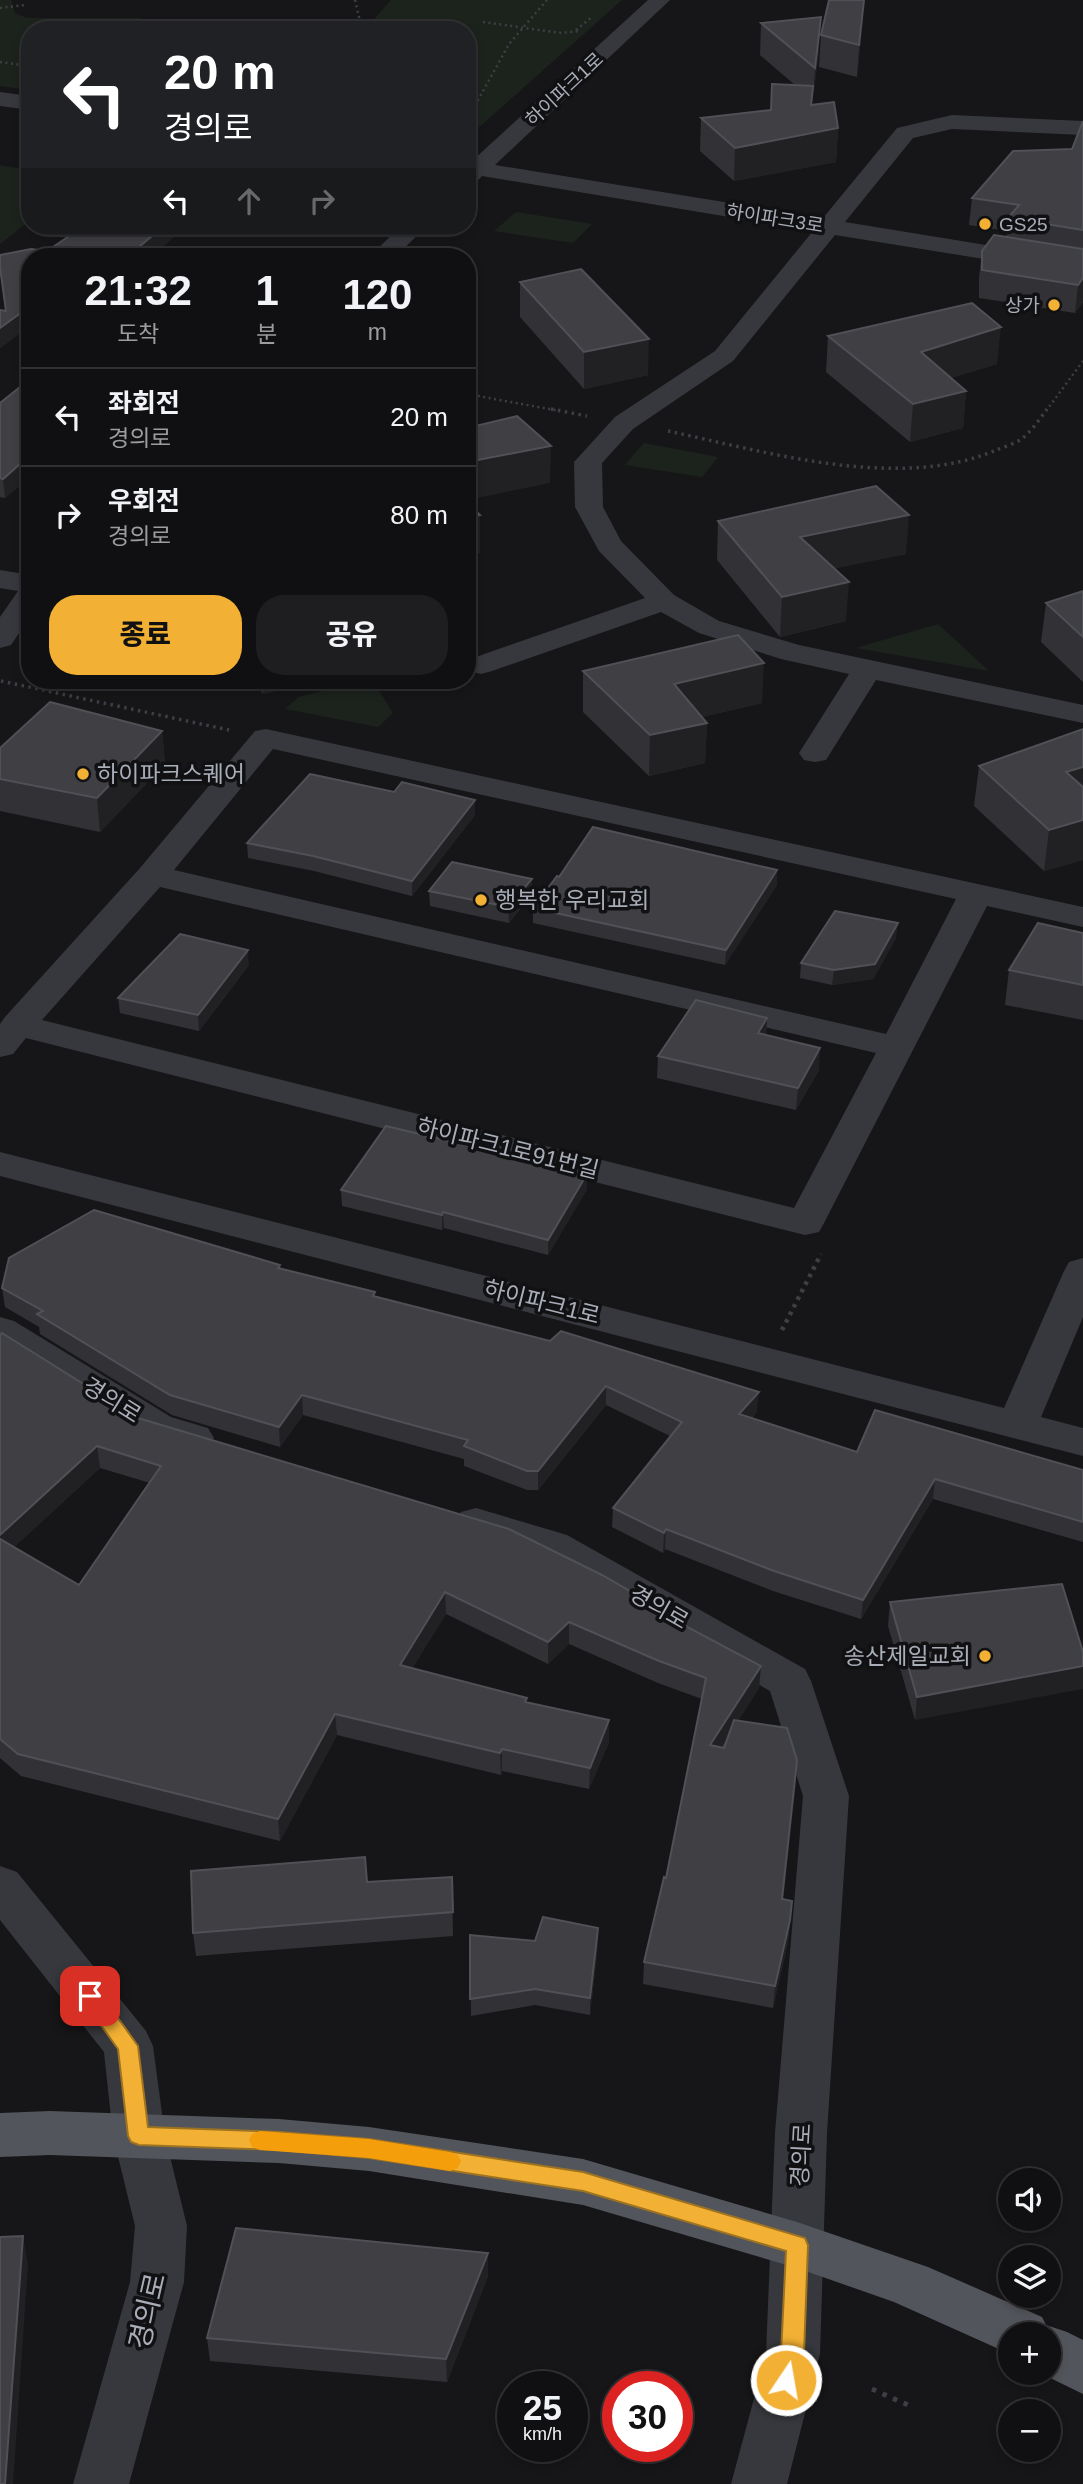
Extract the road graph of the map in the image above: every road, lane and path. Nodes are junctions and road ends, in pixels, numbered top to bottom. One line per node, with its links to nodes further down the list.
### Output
1 (355, 0): 6 (path)
2 (547, 0): 8 (path)
3 (660, 0): 16 (street, 하이파크1로)
4 (25, 5): 5 (path)
5 (0, 8)
6 (360, 21)
7 (483, 22): 8 (path)
8 (521, 28): 9 (path); 14 (path)
9 (584, 33)
10 (0, 62): 11 (path)
11 (21, 65)
12 (0, 99): 13 (street)
13 (21, 102)
14 (476, 109)
15 (1083, 128): 18 (street)
16 (476, 166)
17 (476, 172): 18 (street, 하이파크3로)
18 (831, 227): 21 (street, 하이파크3로); 24 (street)
19 (405, 235): 20 (street)
20 (391, 248)
21 (1083, 268)
22 (1083, 361): 24 (path)
23 (476, 396): 24 (path)
24 (624, 423): 27 (street)
25 (0, 579): 26 (street)
26 (21, 582)
27 (664, 601): 30 (street); 31 (street)
28 (21, 608): 29 (street)
29 (0, 639)
30 (481, 665)
31 (870, 667): 35 (street); 37 (street)
32 (1, 681): 33 (path)
33 (21, 685)
34 (38, 689): 36 (path)
35 (1083, 714)
36 (230, 730)
37 (815, 753)
38 (152, 875): 39 (street, 하이파크1로91번길); 41 (street, 하이파크1로91번길); 42 (street)
39 (976, 894): 40 (street, 하이파크1로91번길); 42 (street, 하이파크1로91번길)
40 (1083, 917)
41 (9, 1036): 42 (street, 하이파크1로91번길)
42 (897, 1047)
43 (0, 1164): 48 (street, 하이파크1로)
44 (825, 1247): 47 (path)
45 (1083, 1271): 48 (street)
46 (0, 1330): 50 (street, 경의로)
47 (781, 1332)
48 (1017, 1424): 49 (street, 하이파크1로)
49 (1083, 1442)
50 (235, 1451)
51 (433, 1510): 55 (street, 경의로)
52 (0, 1885): 54 (street, 경의로)
53 (0, 2136): 54 (main road)
54 (139, 2136): 55 (main road); 61 (street, 경의로)
55 (797, 2245): 56 (main road); 62 (street, 경의로)
56 (998, 2323)
57 (1061, 2356): 58 (main road)
58 (1083, 2369)
59 (872, 2389): 60 (path)
60 (908, 2405)
61 (101, 2484)
62 (759, 2484)

